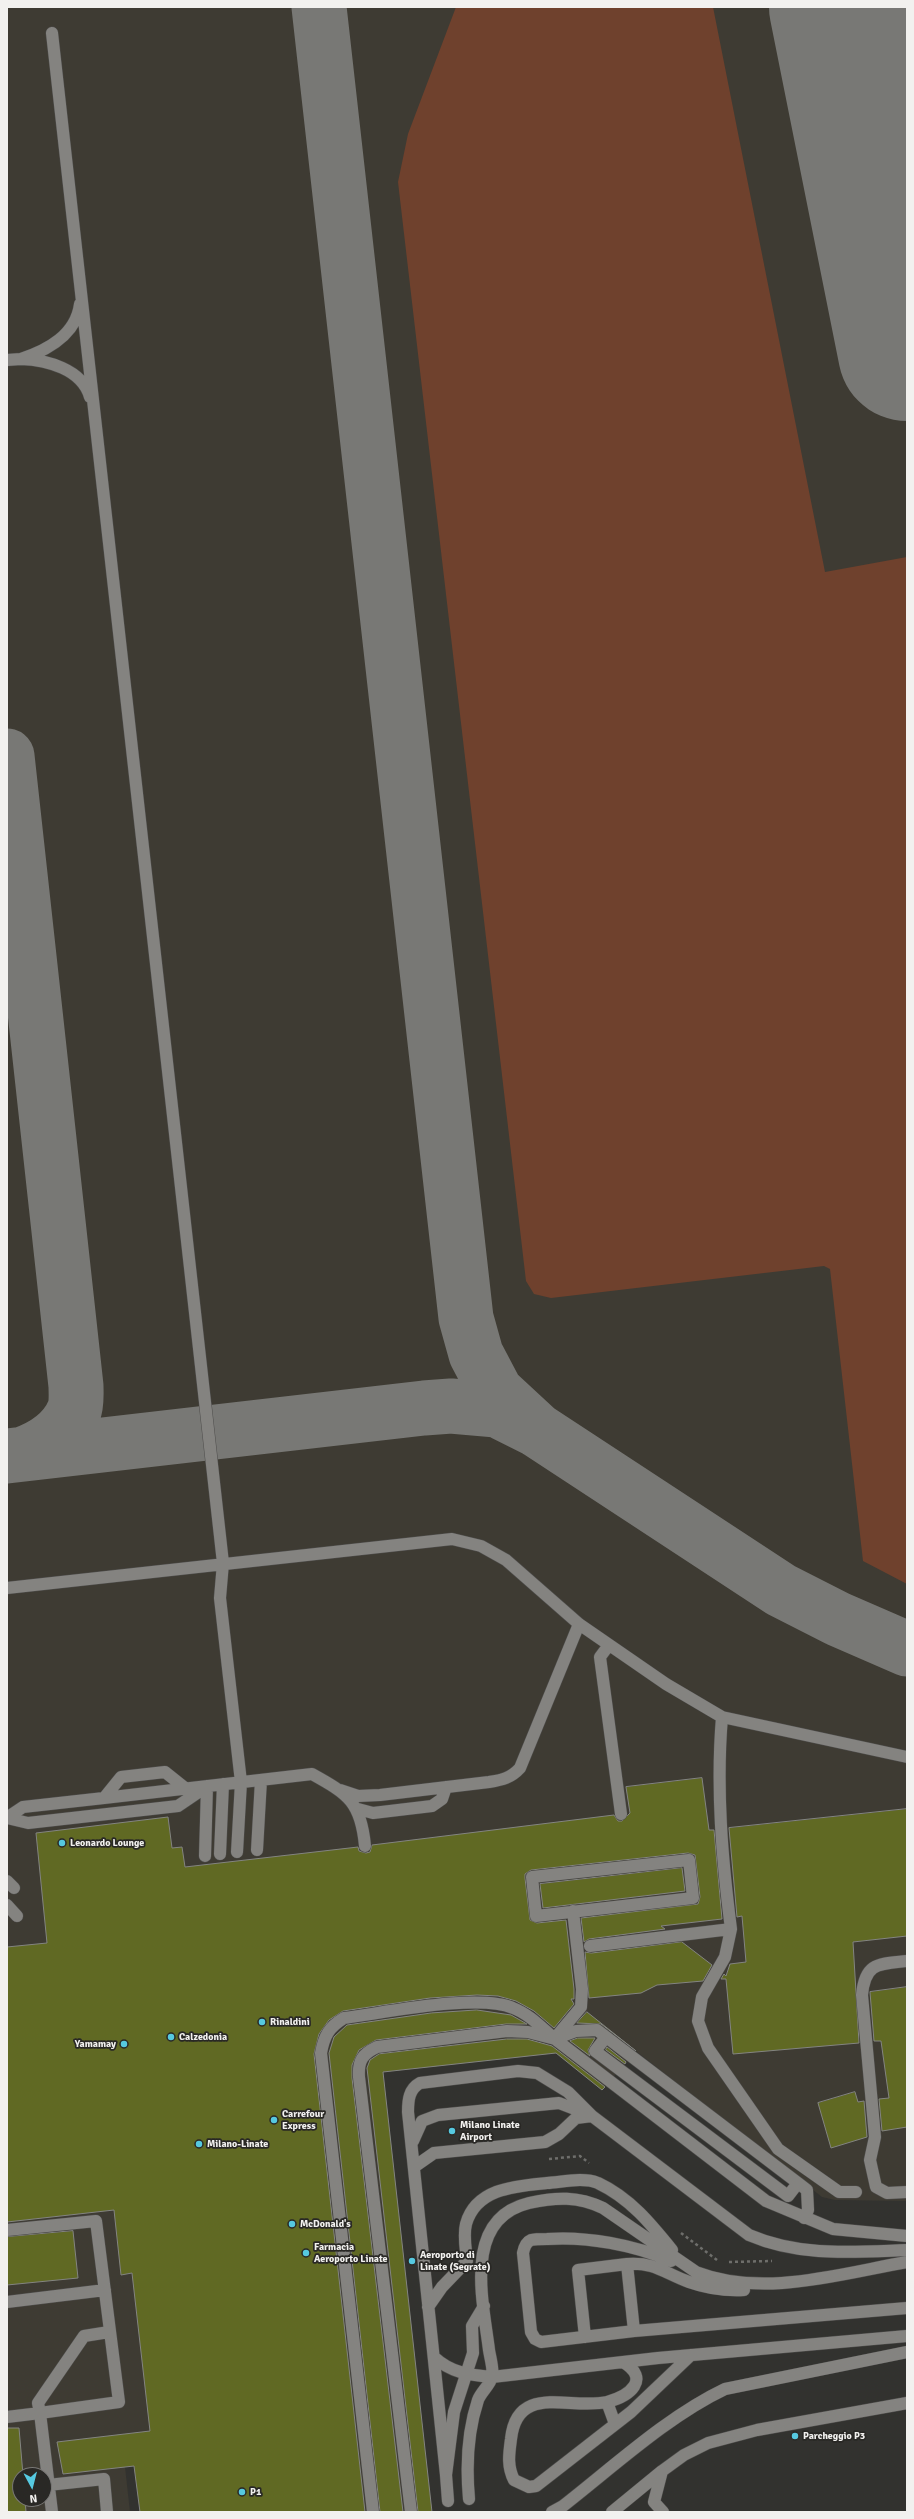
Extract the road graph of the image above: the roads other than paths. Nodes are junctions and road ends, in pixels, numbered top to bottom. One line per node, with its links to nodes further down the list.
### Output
1 (52, 33): 2 (lane)
2 (81, 293): 3 (lane); 5 (lane)
3 (21, 359): 4 (lane); 5 (lane)
4 (7, 360)
5 (94, 409): 6 (lane)
6 (223, 1563): 7 (lane); 8 (lane); 13 (lane)
7 (7, 1588)
8 (579, 1624): 9 (lane); 16 (lane)
9 (609, 1645): 10 (lane); 21 (lane)
10 (722, 1717): 11 (lane); 31 (lane)
11 (907, 1758)
12 (261, 1780): 13 (lane); 18 (lane); 24 (lane)
13 (241, 1782): 14 (lane); 25 (lane)
14 (222, 1784): 15 (lane); 26 (lane)
15 (207, 1786): 17 (lane); 22 (lane); 27 (lane)
16 (446, 1787): 18 (lane); 20 (lane)
17 (185, 1788): 19 (lane); 19 (lane)
18 (340, 1790): 20 (lane)
19 (104, 1798): 22 (lane)
20 (358, 1809): 23 (lane)
21 (621, 1814)
22 (8, 1818)
23 (365, 1846)
24 (257, 1850)
25 (237, 1852)
26 (220, 1854)
27 (205, 1856)
28 (7, 1905): 30 (lane)
29 (574, 1912): 29 (lane); 35 (lane)
30 (17, 1916)
31 (731, 1929): 32 (lane); 40 (lane)
32 (590, 1946)
33 (907, 1961): 41 (lane)
34 (606, 2037): 35 (lane); 39 (lane); 39 (lane)
35 (555, 2039): 42 (lane); 79 (lane); 80 (lane)
36 (592, 2116): 37 (lane); 37 (lane); 38 (lane); 45 (lane)
37 (412, 2145): 38 (lane)
38 (414, 2167): 54 (lane)
39 (798, 2182): 42 (lane)
40 (856, 2192)
41 (907, 2192)
42 (804, 2218): 44 (lane)
43 (7, 2230): 51 (lane)
44 (907, 2236)
45 (907, 2250)
46 (679, 2260): 49 (lane); 53 (lane); 54 (lane)
47 (907, 2262): 50 (lane)
48 (627, 2264): 50 (lane); 56 (lane); 59 (lane)
49 (696, 2272): 50 (lane); 59 (lane)
50 (776, 2284)
51 (105, 2290): 52 (lane); 57 (lane)
52 (7, 2302)
53 (484, 2306): 64 (lane); 65 (lane)
54 (428, 2307): 62 (lane)
55 (907, 2308): 56 (lane)
56 (634, 2331): 59 (lane)
57 (110, 2332): 68 (lane); 68 (lane)
58 (907, 2336): 61 (lane)
59 (585, 2337)
60 (907, 2352): 81 (lane)
61 (691, 2355): 63 (lane); 70 (lane)
62 (434, 2357): 64 (lane); 73 (lane)
63 (623, 2362): 65 (lane); 66 (lane)
64 (468, 2375): 65 (lane); 73 (lane)
65 (492, 2377): 75 (lane)
66 (607, 2402): 70 (lane); 70 (lane)
67 (907, 2403): 72 (lane)
68 (40, 2413): 69 (lane); 71 (lane)
69 (7, 2417)
70 (615, 2424)
71 (46, 2467)
72 (662, 2470): 77 (lane); 82 (lane)
73 (446, 2475): 76 (lane)
74 (52, 2485): 78 (lane)
75 (469, 2499)
76 (448, 2501)
77 (650, 2507): 83 (lane)
78 (108, 2512)
79 (374, 2512)
80 (411, 2512)
81 (552, 2512)
82 (612, 2512)
83 (663, 2512)

